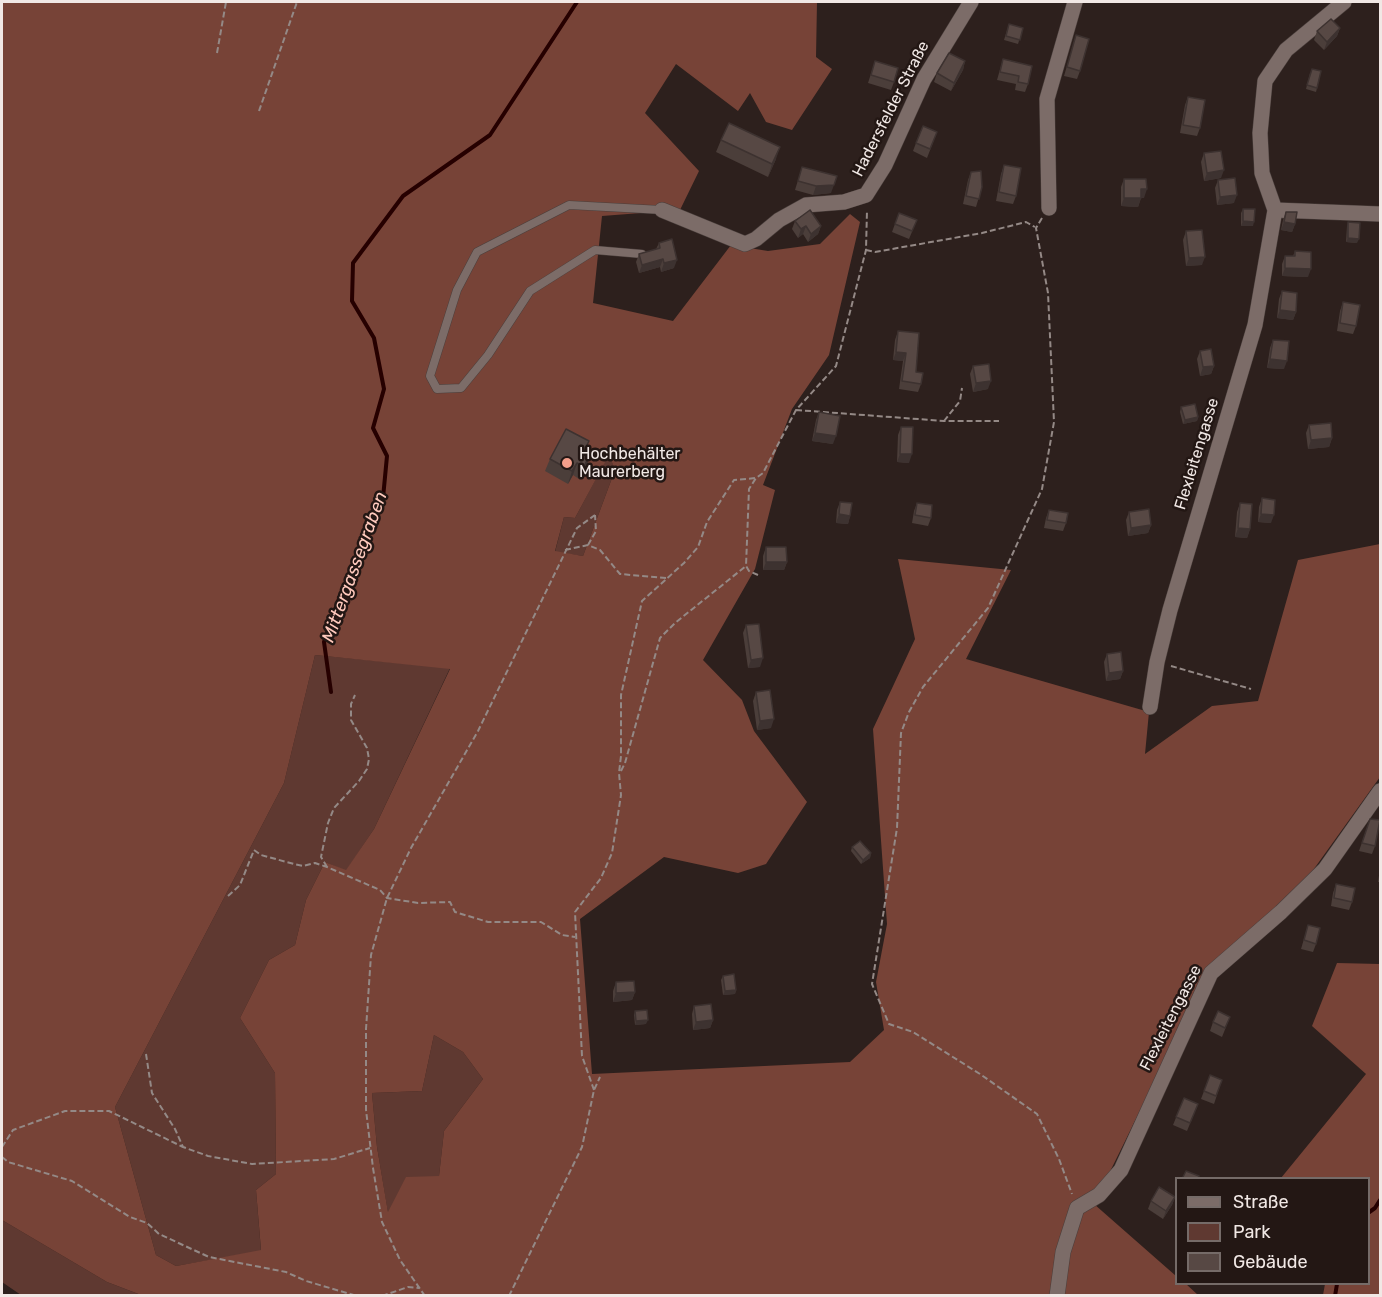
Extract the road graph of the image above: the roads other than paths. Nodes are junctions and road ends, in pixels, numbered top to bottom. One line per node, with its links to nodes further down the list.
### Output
1 (971, 2): 5 (street, Hadersfelder Straße)
2 (1075, 2): 4 (street)
3 (1344, 2): 6 (street, Flexleitengasse)
4 (1049, 208)
5 (662, 210): 8 (lane, Hadersfelder Straße)
6 (1275, 210): 7 (street); 9 (street, Flexleitengasse)
7 (1380, 214)
8 (642, 254)
9 (1150, 707)
10 (1380, 791): 11 (street, Flexleitengasse)
11 (1057, 1296)

